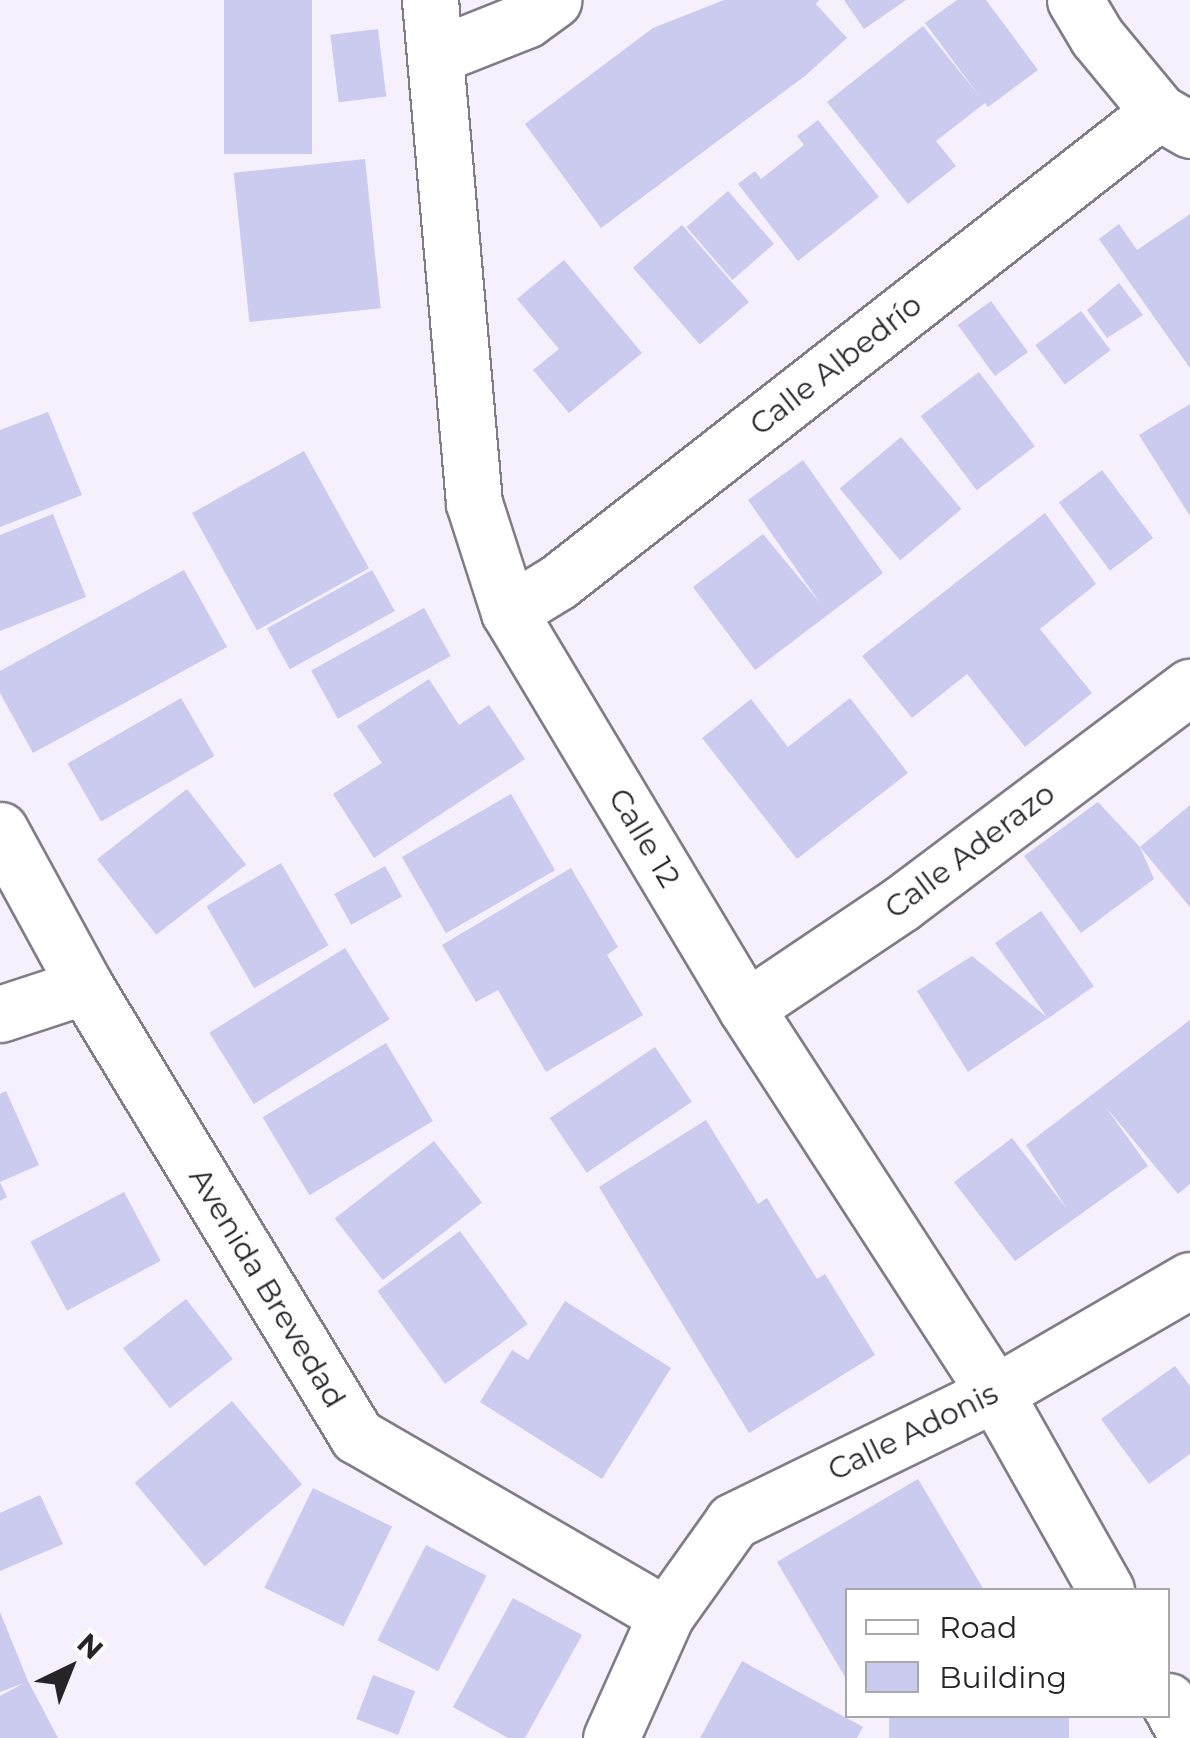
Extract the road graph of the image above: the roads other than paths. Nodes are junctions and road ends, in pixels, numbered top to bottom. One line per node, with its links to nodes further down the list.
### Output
1 (430, 0): 4 (street, Calle 12)
2 (554, 0): 4 (street)
3 (1075, 0): 5 (street)
4 (435, 56): 6 (street, Calle 12)
5 (1175, 121): 6 (street, Calle Albedrío)
6 (509, 612): 10 (street, Calle 12)
7 (1190, 686): 10 (street, Calle Aderazo)
8 (0, 830): 9 (street, Avenida Brevedad)
9 (85, 986): 11 (street); 15 (street, Avenida Brevedad)
10 (746, 1008): 13 (street, Calle 12)
11 (0, 1014)
12 (1190, 1280): 13 (street, Calle Adonis)
13 (995, 1393): 14 (street, Calle 12); 15 (street, Calle Adonis)
14 (1105, 1588)
15 (666, 1615): 17 (street, Calle Adonis)
16 (1170, 1706): 18 (street)
17 (610, 1738)
18 (1188, 1738)

